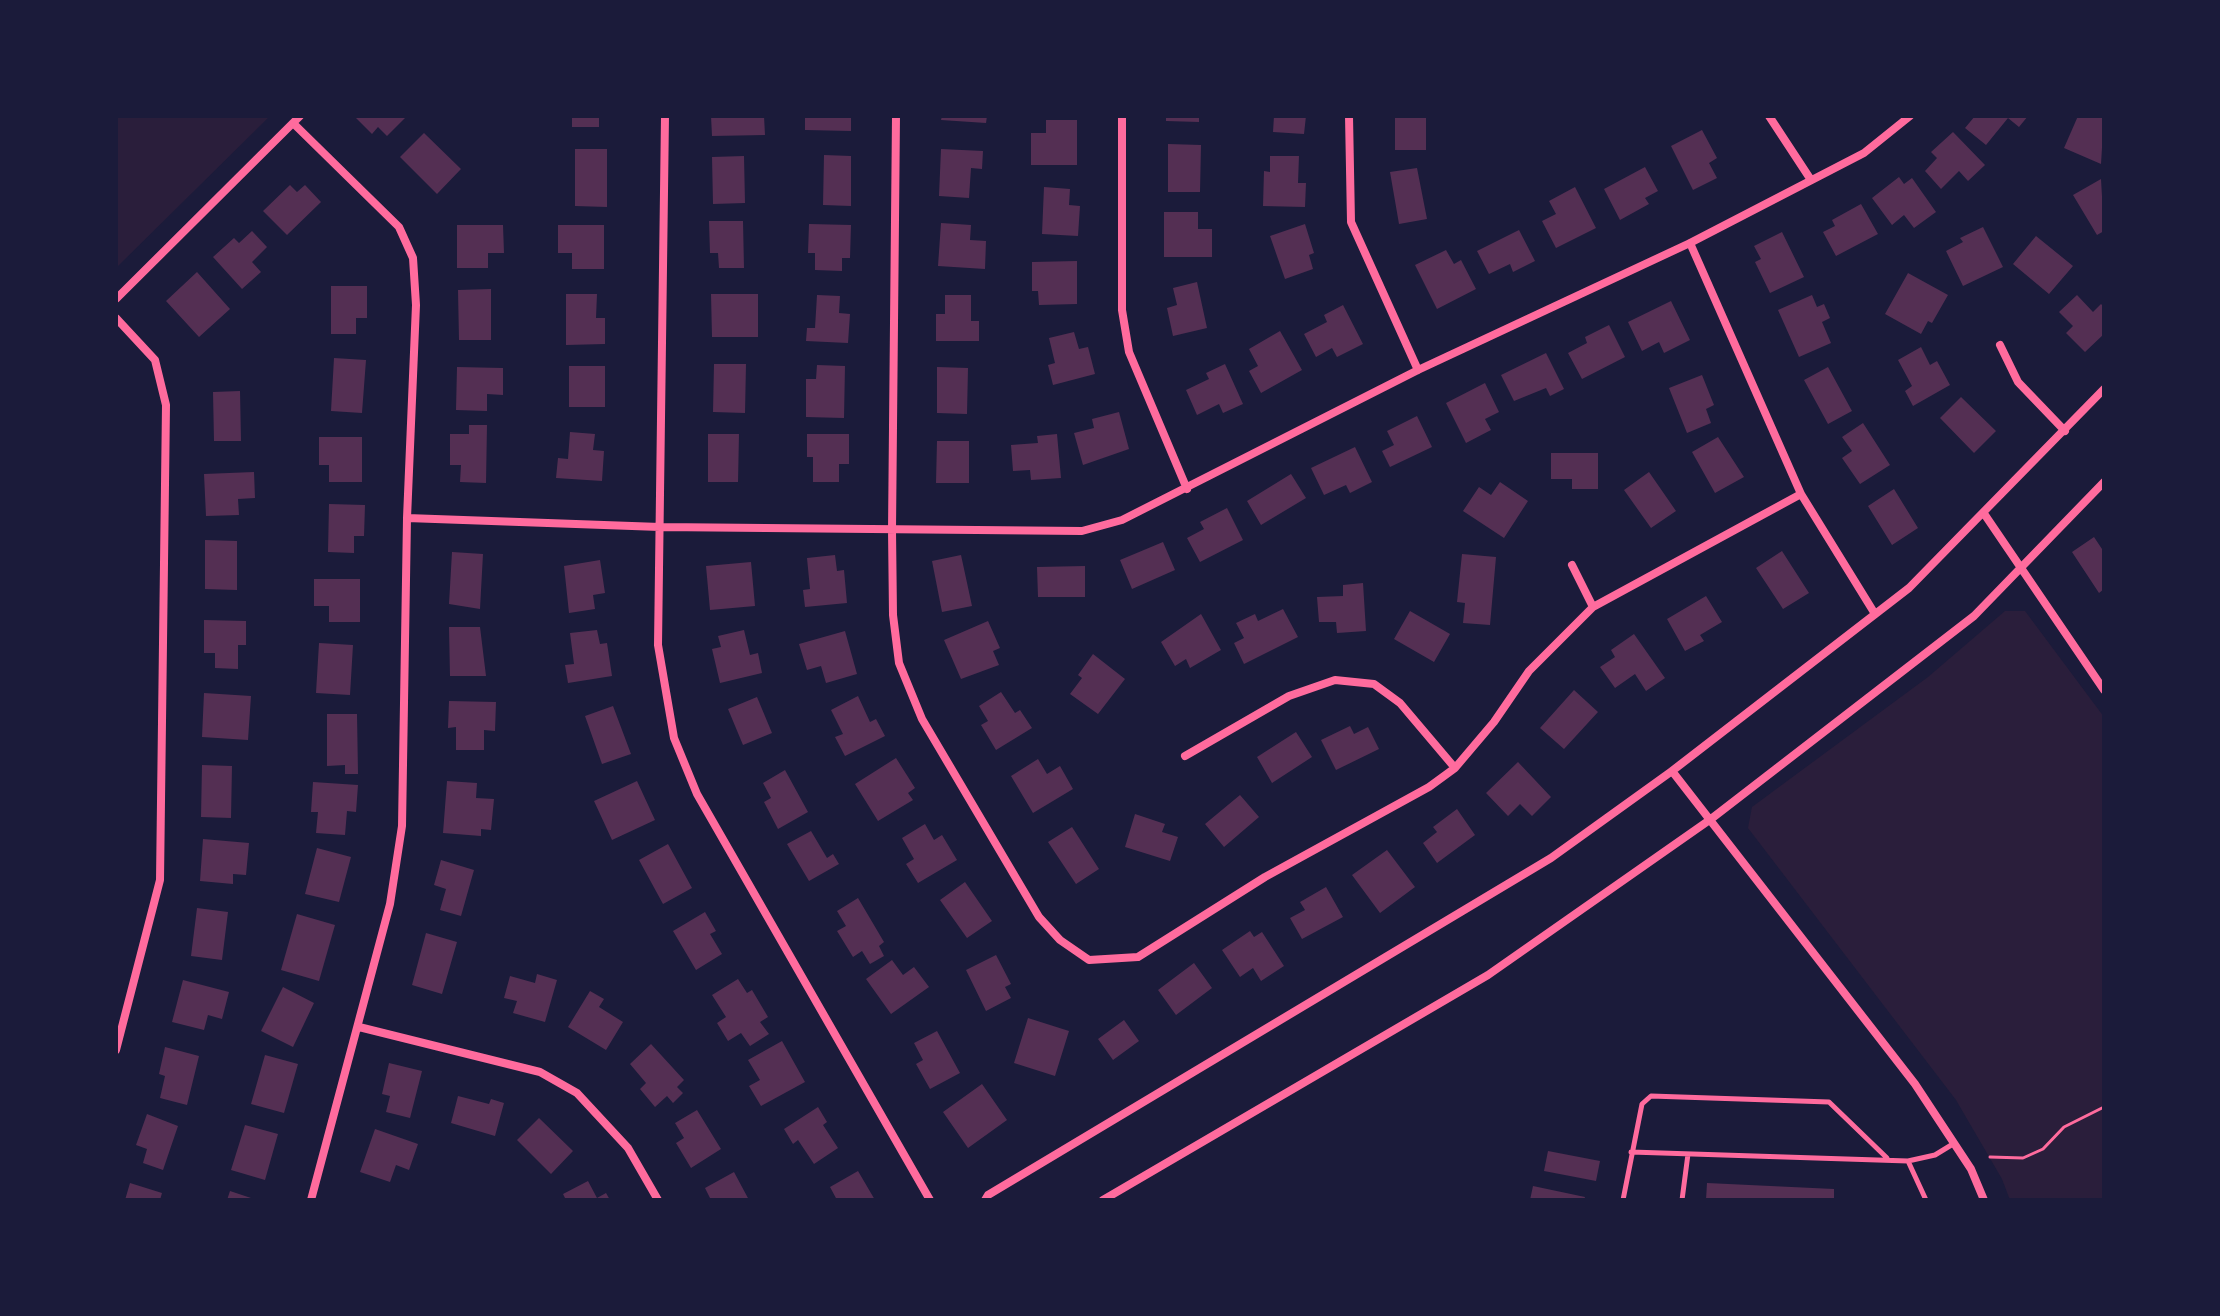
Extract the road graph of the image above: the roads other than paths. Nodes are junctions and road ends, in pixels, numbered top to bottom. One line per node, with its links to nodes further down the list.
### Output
1 (665, 116): 21 (street)
2 (896, 116): 22 (street)
3 (1122, 116): 17 (street)
4 (1349, 116): 13 (street)
5 (1769, 116): 8 (street)
6 (1910, 116): 8 (street)
7 (296, 119): 10 (street); 20 (street)
8 (1811, 180): 9 (street)
9 (1690, 243): 13 (street); 18 (street)
10 (116, 299)
11 (116, 318): 33 (street)
12 (2000, 345): 15 (street)
13 (1418, 370): 17 (street)
14 (2104, 389): 15 (street)
15 (2065, 431): 19 (street)
16 (2104, 482): 24 (street)
17 (1187, 489): 22 (street)
18 (1801, 494): 25 (street); 26 (street)
19 (1985, 515): 24 (street); 26 (street)
20 (407, 518): 21 (street); 32 (street)
21 (660, 527): 22 (street); 41 (street)
22 (892, 530): 29 (street)
23 (1572, 565): 25 (street)
24 (2022, 569): 27 (street); 31 (street)
25 (1593, 607): 29 (street)
26 (1875, 614): 30 (street)
27 (2104, 690)
28 (1185, 756): 29 (street)
29 (1455, 768)
30 (1672, 771): 31 (street); 42 (street)
31 (1711, 819): 34 (street); 43 (street)
32 (359, 1027): 39 (street); 40 (street)
33 (116, 1050)
34 (1955, 1143): 38 (lane); 47 (street)
35 (1631, 1152): 36 (lane); 37 (lane); 44 (lane)
36 (1688, 1154): 37 (lane); 45 (lane)
37 (1887, 1158): 38 (lane)
38 (1908, 1161): 46 (lane)
39 (311, 1200)
40 (658, 1200)
41 (930, 1200)
42 (985, 1200)
43 (1103, 1200)
44 (1623, 1200)
45 (1682, 1200)
46 (1926, 1200)
47 (1984, 1200)

